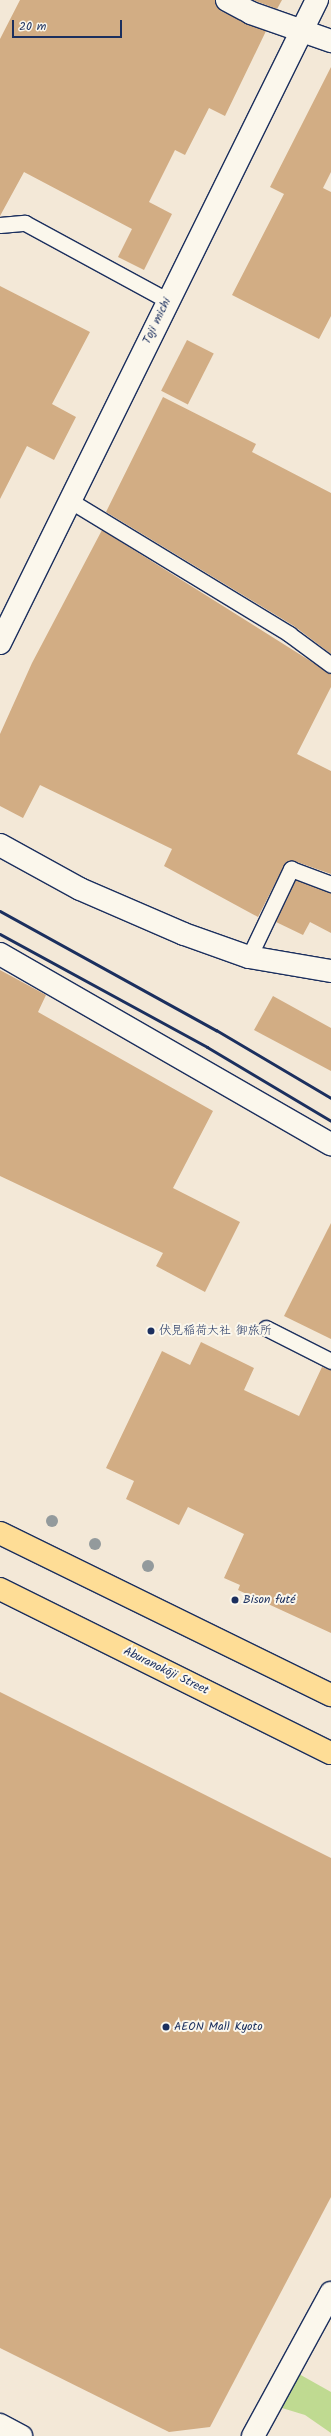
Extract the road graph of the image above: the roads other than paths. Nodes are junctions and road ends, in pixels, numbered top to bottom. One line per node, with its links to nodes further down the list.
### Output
1 (227, 0): 3 (street)
2 (317, 0): 3 (street, Toji michi)
3 (302, 28): 4 (street); 6 (street, Toji michi)
4 (331, 41)
5 (0, 225): 6 (lane)
6 (167, 300): 7 (street, Toji michi)
7 (69, 500): 8 (street, Toji michi); 9 (lane)
8 (0, 643)
9 (331, 665)
10 (0, 845): 13 (street)
11 (331, 884): 13 (lane)
12 (0, 954): 15 (street)
13 (249, 957): 14 (street)
14 (331, 971)
15 (331, 1144)
16 (266, 1328): 17 (lane)
17 (331, 1361)
18 (0, 1533): 20 (highway)
19 (0, 1589): 21 (highway, Aburanokōji Street)
20 (330, 1690)
21 (331, 1753)
22 (331, 2293): 25 (street)
23 (0, 2425): 24 (street)
24 (21, 2436)
25 (253, 2436)

